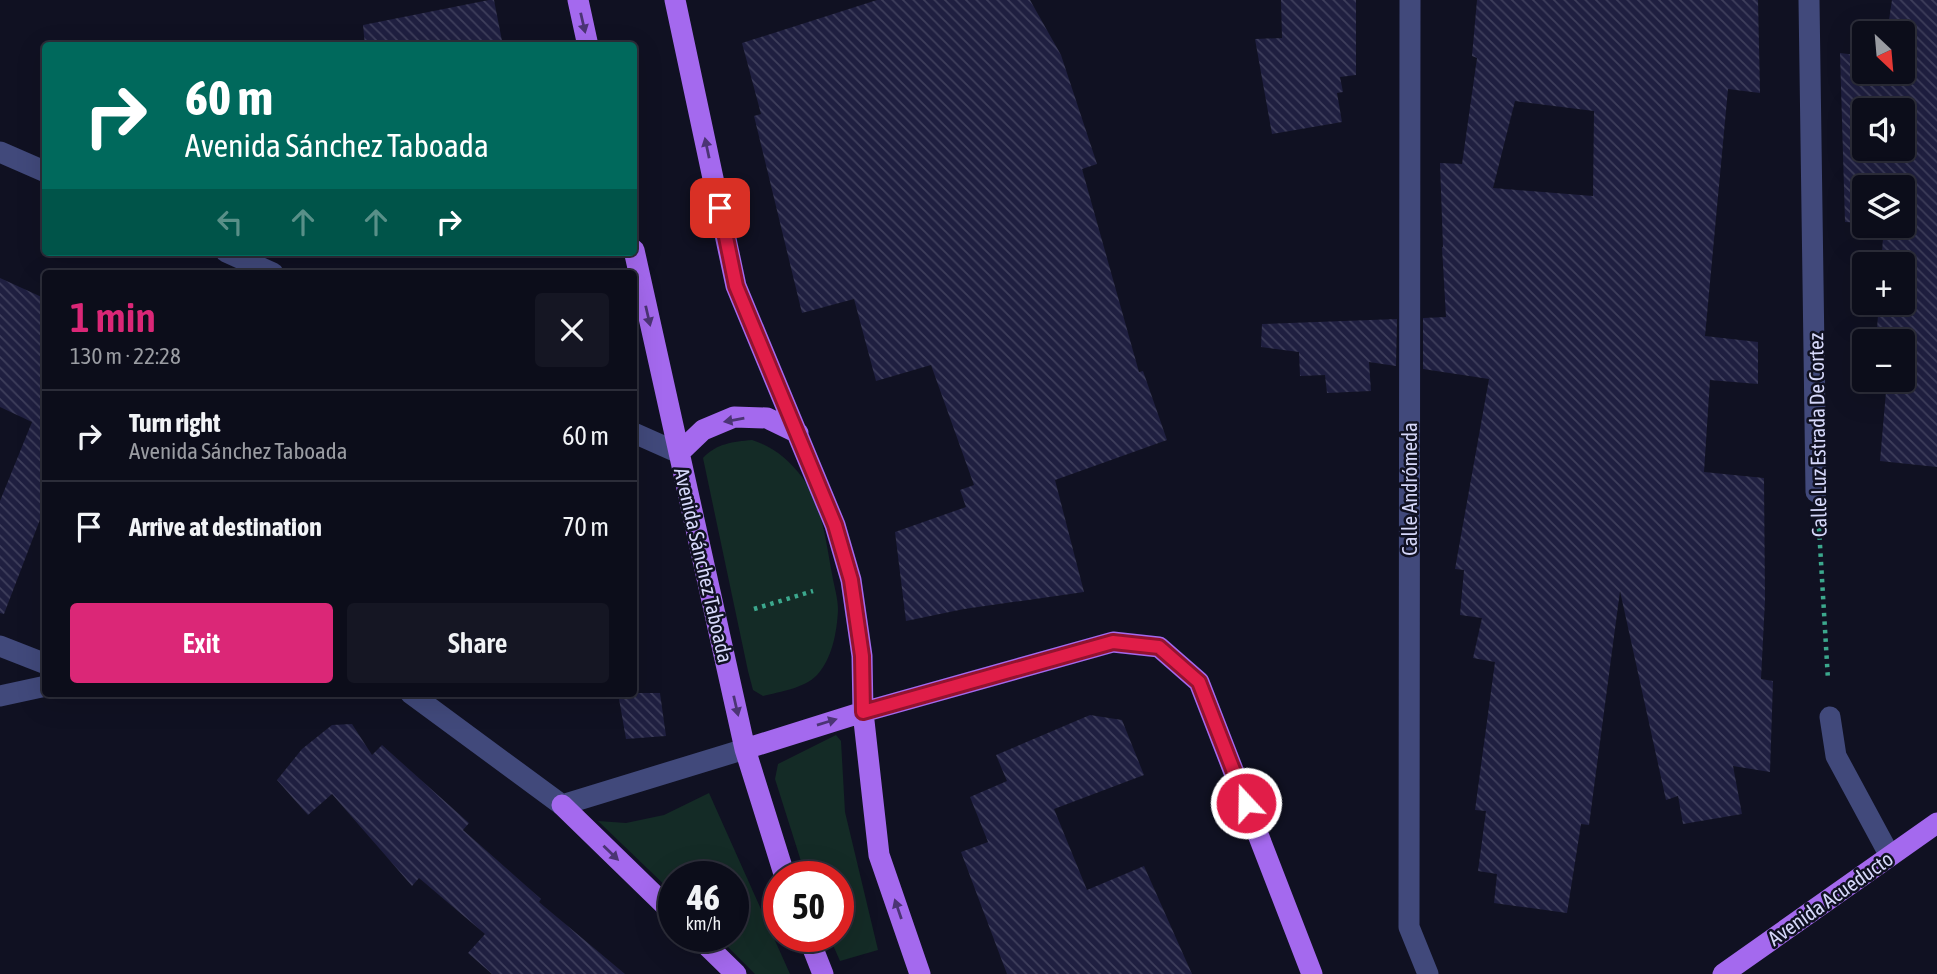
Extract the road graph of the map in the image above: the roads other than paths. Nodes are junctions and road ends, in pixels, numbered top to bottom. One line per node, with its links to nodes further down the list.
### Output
1 (578, 0): 5 (main road, one-way to 5)
2 (674, 0): 11 (main road, one-way to 2)
3 (1410, 0): 34 (street, Calle Andrómeda)
4 (1810, 0): 14 (street, Calle Luz Estrada De Cortez)
5 (587, 42)
6 (0, 152): 7 (street)
7 (42, 170)
8 (235, 256): 10 (street)
9 (635, 256): 13 (main road, Avenida Sánchez Taboada, one-way to 13)
10 (266, 270)
11 (797, 433): 13 (main road, one-way to 13); 20 (main road)
12 (637, 434): 13 (street)
13 (678, 453): 22 (main road, Avenida Sánchez Taboada, one-way to 22)
14 (1816, 492)
15 (0, 646): 16 (street)
16 (42, 662)
17 (42, 687): 18 (street)
18 (0, 696)
19 (415, 697): 23 (street)
20 (863, 712): 22 (main road, one-way to 20); 32 (main road, one-way to 20); 33 (main road)
21 (1830, 718): 25 (street)
22 (745, 749): 23 (street); 26 (main road, Avenida Sánchez Taboada)
23 (562, 805): 27 (main road, one-way to 27)
24 (1937, 823): 25 (main road, Avenida Acueducto)
25 (1890, 856): 35 (main road, Avenida Acueducto)
26 (780, 861)
27 (658, 898)
28 (713, 952): 30 (main road)
29 (814, 952): 31 (main road)
30 (736, 974)
31 (823, 974)
32 (920, 974)
33 (1312, 974)
34 (1428, 974)
35 (1723, 974)

